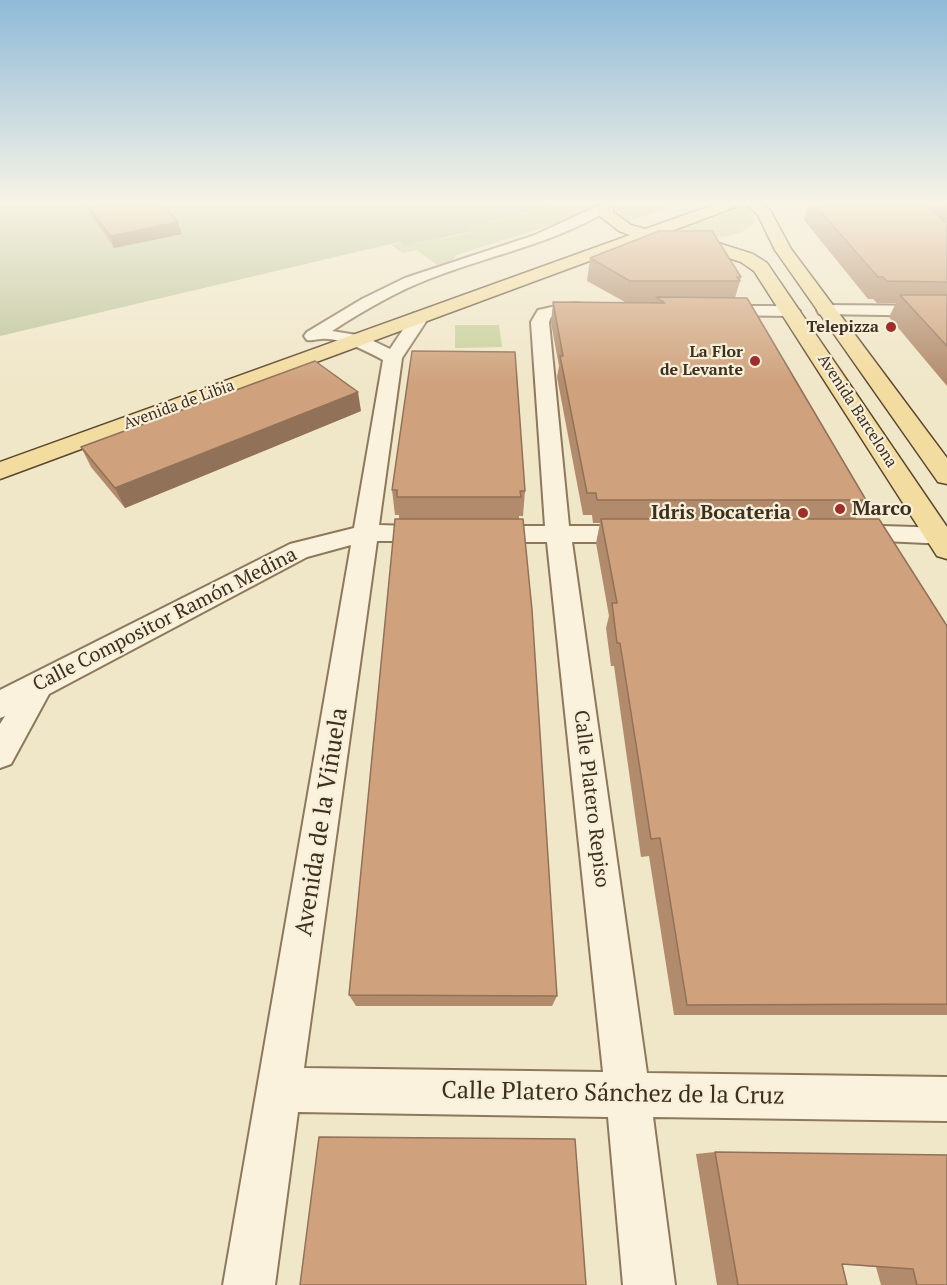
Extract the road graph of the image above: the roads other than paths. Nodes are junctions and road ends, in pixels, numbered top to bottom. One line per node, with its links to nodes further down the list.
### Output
1 (466, 262): 12 (street, Avenida de Libia)
2 (542, 262): 12 (main road, Avenida de Libia)
3 (559, 262): 11 (main road, Avenida de Libia)
4 (752, 262): 9 (main road, Avenida Barcelona)
5 (791, 262): 7 (main road, Avenida Barcelona)
6 (607, 310): 20 (street, Calle Platero Repiso)
7 (825, 310): 10 (street); 17 (main road, Avenida Barcelona)
8 (698, 311): 9 (street)
9 (792, 311): 22 (main road, Avenida Barcelona)
10 (947, 311)
11 (420, 317): 13 (main road, Avenida de Libia); 14 (street, Avenida de la Viñuela)
12 (313, 336): 13 (street, Avenida de Libia); 15 (main road, Avenida de Libia)
13 (357, 340): 14 (street); 16 (main road, Avenida de Libia)
14 (393, 358): 18 (street, Avenida de la Viñuela)
15 (31, 438)
16 (0, 471)
17 (947, 476)
18 (368, 533): 20 (street, Calle Compositor Ramón Medina); 23 (street, Calle Compositor Ramón Medina); 26 (street, Avenida de la Viñuela)
19 (831, 533): 22 (street)
20 (558, 534): 21 (street, Calle Compositor Ramón Medina); 27 (street, Calle Platero Repiso)
21 (665, 534)
22 (944, 540)
23 (39, 684): 24 (street, Calle Compositor Ramón Medina); 25 (street)
24 (0, 705)
25 (0, 754)
26 (279, 1090): 27 (street, Calle Platero Sánchez de la Cruz); 29 (street, Avenida de la Viñuela)
27 (628, 1095): 28 (street, Calle Platero Sánchez de la Cruz); 30 (street, Calle Platero Repiso)
28 (947, 1099)
29 (249, 1285)
30 (649, 1285)

